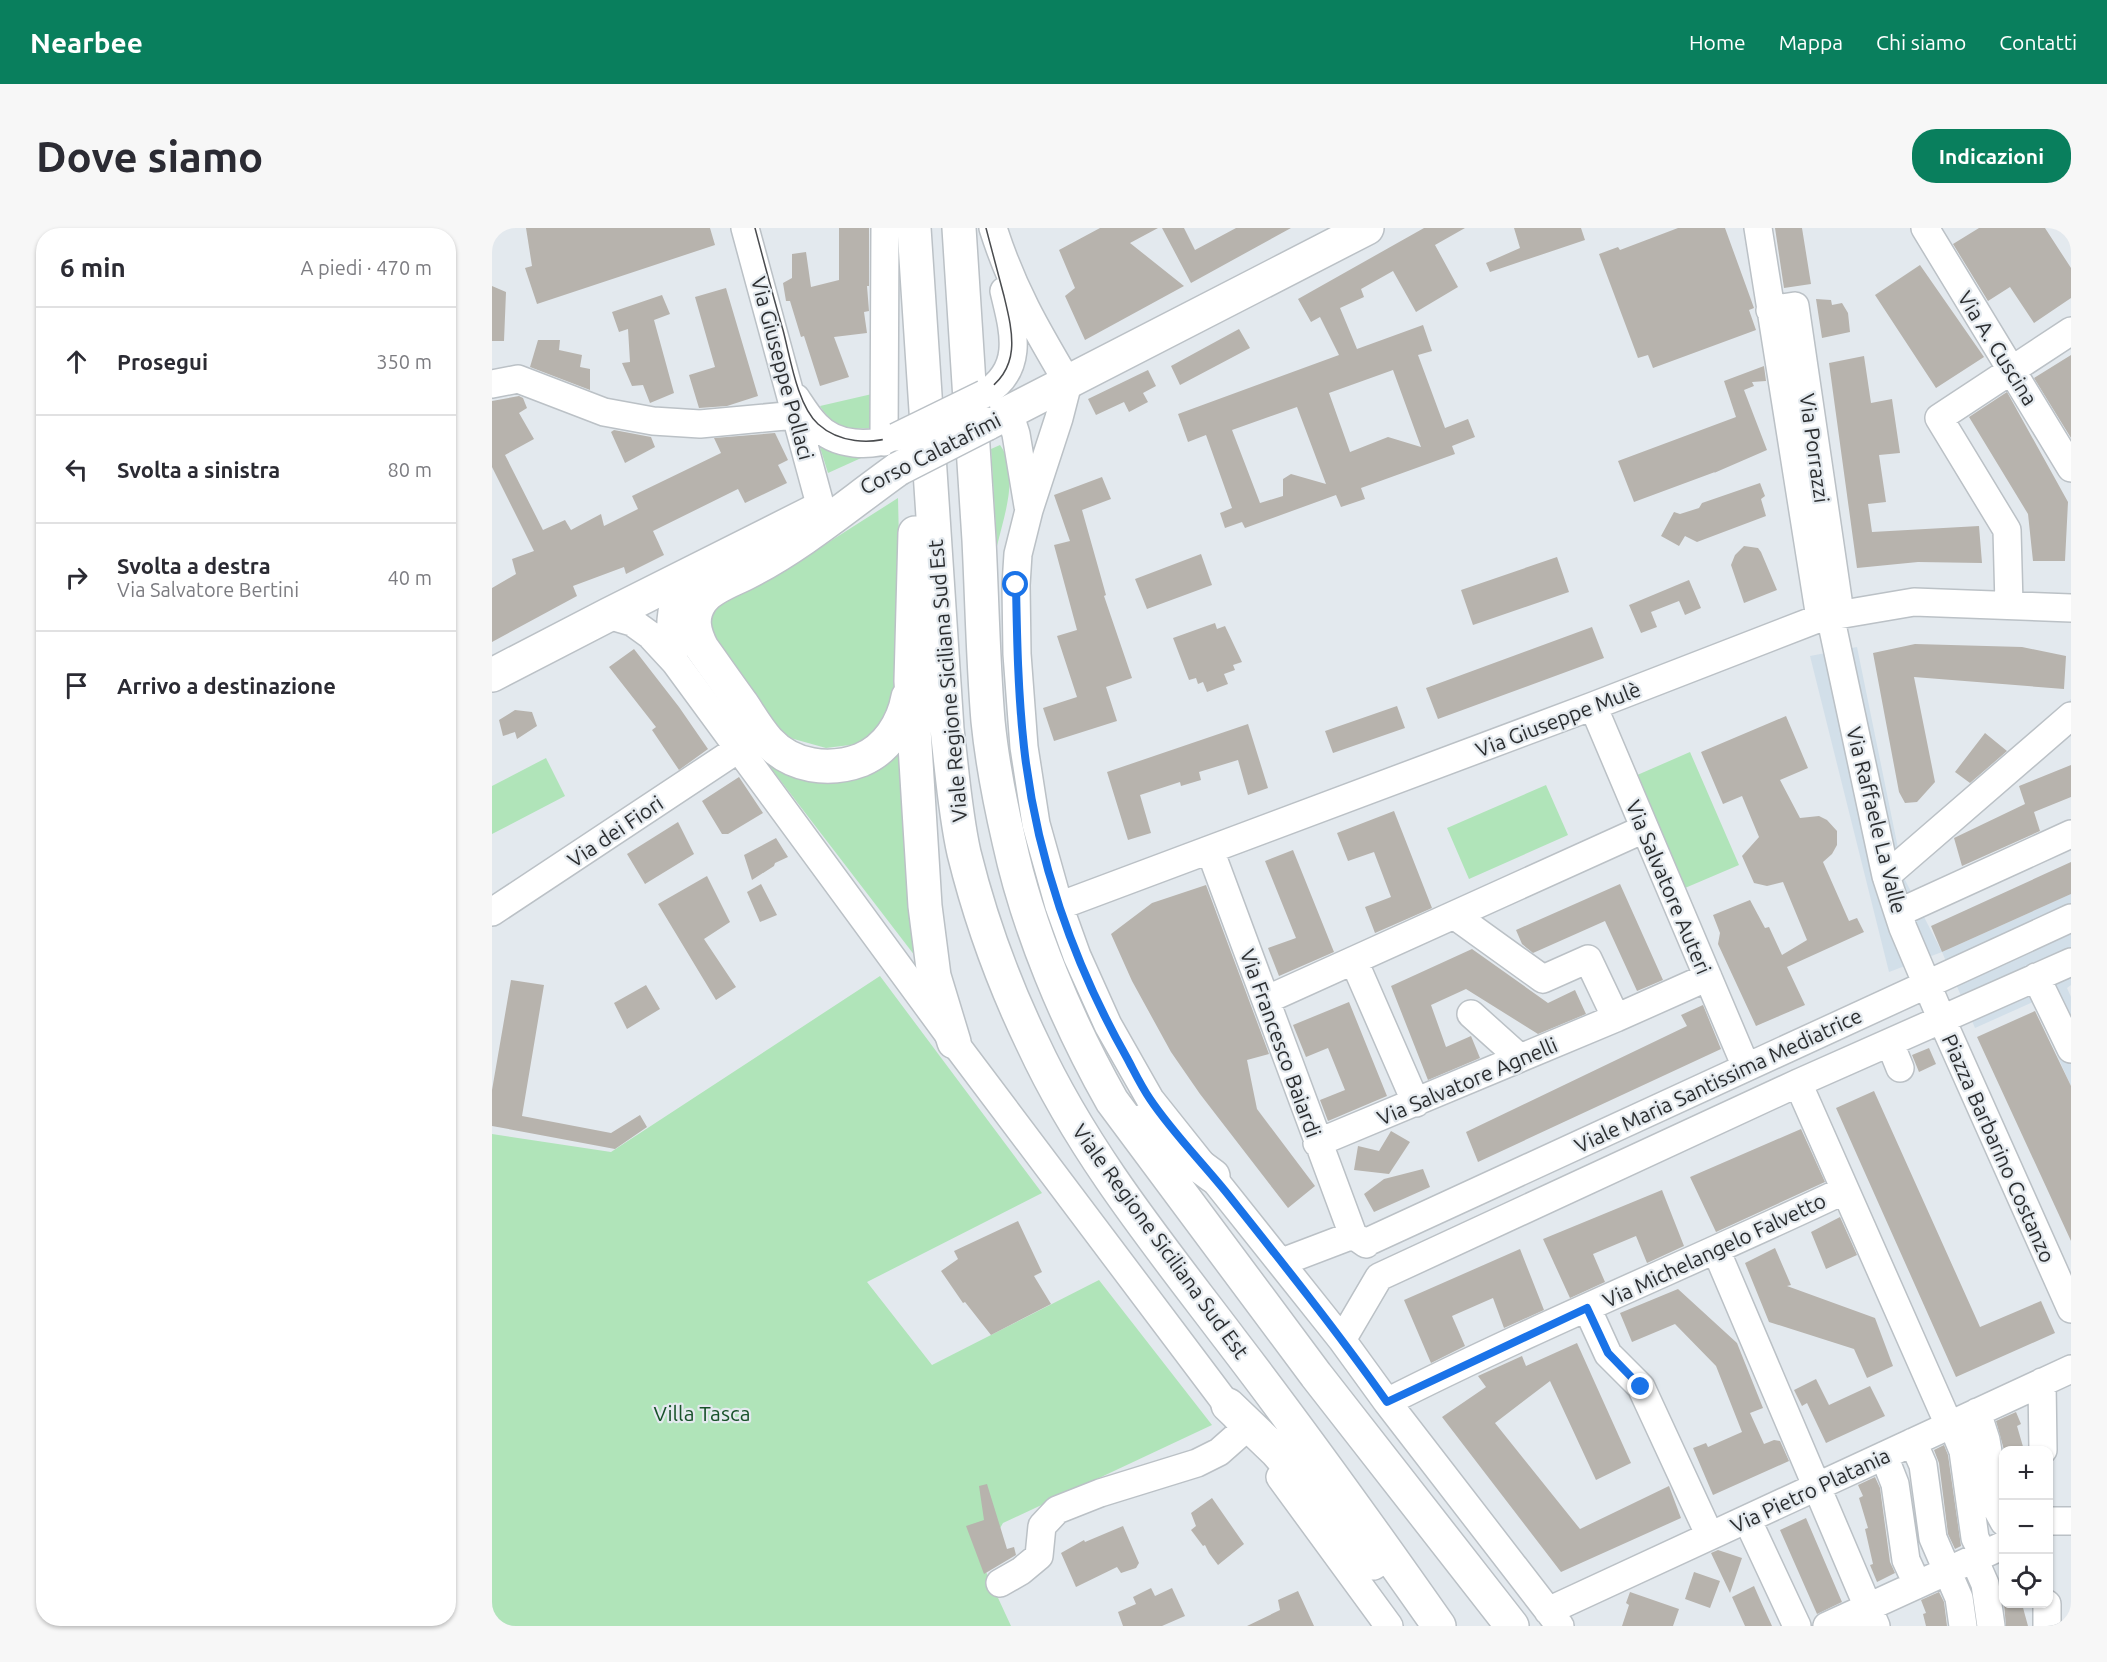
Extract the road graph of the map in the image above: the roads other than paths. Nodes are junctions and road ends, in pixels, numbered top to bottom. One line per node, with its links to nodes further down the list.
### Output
1 (745, 228): 14 (street, Via Giuseppe Pollaci)
2 (885, 228): 16 (street)
3 (914, 228): 10 (main road)
4 (959, 228): 15 (main road, Viale Regione Siciliana Sud Est)
5 (993, 228): 12 (street); 15 (street)
6 (1758, 228): 24 (street, Via Porrazzi)
7 (1925, 228): 11 (street, Via A. Cuscina)
8 (1358, 230): 12 (main road, Corso Calatafimi)
9 (2071, 331): 11 (street)
10 (921, 352): 27 (main road); 92 (main road, Viale Regione Siciliana Sud Est)
11 (2012, 369): 17 (street, Via A. Cuscina); 21 (street)
12 (1068, 383): 15 (main road, Corso Calatafimi); 19 (street)
13 (492, 384): 14 (street)
14 (793, 402): 16 (street); 18 (street, Via Giuseppe Pollaci)
15 (988, 417): 16 (main road, Corso Calatafimi, bridge); 19 (street); 57 (main road, Viale Regione Siciliana Sud Est)
16 (893, 449): 18 (main road, Corso Calatafimi); 27 (main road)
17 (2071, 468)
18 (821, 508): 20 (main road, Corso Calatafimi)
19 (1029, 510): 36 (street)
20 (694, 571): 23 (main road, Corso Calatafimi); 25 (street, Viale Regione Siciliana Sud Est)
21 (2008, 605): 22 (street, Via Giuseppe Mulè); 24 (street, Via Giuseppe Mulè)
22 (2071, 608)
23 (608, 615): 25 (street, Viale Regione Siciliana Sud Est); 26 (main road, Corso Calatafimi)
24 (1830, 616): 28 (street, Via Giuseppe Mulè); 35 (street, Via Raffaele La Valle)
25 (675, 662): 30 (street, Viale Regione Siciliana Sud Est)
26 (492, 675)
27 (911, 681): 50 (main road)
28 (1593, 706): 31 (street, Via Salvatore Auteri); 33 (street, Via Giuseppe Mulè)
29 (2071, 716): 35 (street)
30 (738, 749): 37 (street, Via dei Fiori); 50 (street, Viale Regione Siciliana Sud Est)
31 (1644, 829): 38 (street); 43 (street, Via Salvatore Auteri)
32 (2071, 834): 40 (street)
33 (1210, 850): 36 (street, Via Giuseppe Mulè); 46 (street, Via Francesco Baiardi)
34 (2071, 851): 40 (street)
35 (1886, 876): 40 (street, Via Raffaele La Valle)
36 (1059, 906): 60 (street)
37 (492, 912)
38 (1454, 915): 41 (street); 48 (street)
39 (2071, 918): 45 (street, Viale Maria Santissima Mediatrice)
40 (1901, 921): 45 (street, Via Raffaele La Valle)
41 (1354, 961): 46 (street); 58 (street)
42 (2071, 962): 44 (street, Viale Maria Santissima Mediatrice)
43 (1708, 977): 48 (street, Via Salvatore Agnelli); 54 (street, Via Salvatore Auteri)
44 (2036, 977): 49 (street, Viale Maria Santissima Mediatrice); 52 (street)
45 (1927, 984): 49 (street, Via Raffaele La Valle); 54 (street, Viale Maria Santissima Mediatrice)
46 (1266, 1000): 59 (street, Via Francesco Baiardi)
47 (1471, 1014): 53 (street)
48 (1616, 1018): 53 (street, Via Salvatore Agnelli)
49 (1942, 1020): 51 (street, Viale Maria Santissima Mediatrice); 67 (street, Piazza Barbarino Costanzo)
50 (954, 1042): 73 (street, Viale Regione Siciliana Sud Est)
51 (1890, 1043): 55 (street); 56 (street, Viale Maria Santissima Mediatrice)
52 (2070, 1046)
53 (1520, 1058): 58 (street, Via Salvatore Agnelli)
54 (1746, 1067): 62 (street, Viale Maria Santissima Mediatrice)
55 (1900, 1068)
56 (1798, 1083): 61 (street); 65 (street, Viale Maria Santissima Mediatrice)
57 (1112, 1101): 60 (main road); 93 (main road, Viale Regione Siciliana Sud Est)
58 (1416, 1102): 59 (street, Via Salvatore Agnelli)
59 (1317, 1143): 62 (street, Via Francesco Baiardi)
60 (1213, 1176): 64 (street)
61 (1845, 1190): 63 (street, Via Michelangelo Falvetto); 74 (street)
62 (1359, 1239): 64 (street, Viale Maria Santissima Mediatrice); 65 (street)
63 (1716, 1250): 66 (street, Via Michelangelo Falvetto); 78 (street)
64 (1282, 1262): 68 (street)
65 (1379, 1277): 68 (street)
66 (1587, 1308): 71 (street, Via Michelangelo Falvetto); 83 (street)
67 (2071, 1309)
68 (1342, 1340): 71 (street)
69 (2071, 1368): 70 (street, Via Pietro Platania)
70 (2042, 1382): 72 (street, Via Pietro Platania); 76 (street)
71 (1387, 1402): 90 (street)
72 (1977, 1412): 74 (street, Via Pietro Platania); 79 (street)
73 (1237, 1417): 86 (street); 91 (street, Viale Regione Siciliana Sud Est); 92 (main road)
74 (1951, 1425): 75 (street, Via Pietro Platania); 84 (street)
75 (1913, 1442): 77 (street, Via Pietro Platania); 85 (street)
76 (2043, 1446)
77 (1884, 1456): 78 (street, Via Pietro Platania); 87 (street)
78 (1818, 1486): 80 (street, Via Pietro Platania); 89 (street)
79 (1999, 1513)
80 (1747, 1519): 83 (street, Via Pietro Platania); 94 (street)
81 (2053, 1521): 82 (street)
82 (2071, 1521)
83 (1710, 1536): 90 (street, Via Pietro Platania)
84 (1987, 1553): 85 (street); 97 (street)
85 (1948, 1571): 87 (street); 96 (street)
86 (1000, 1583)
87 (1917, 1584): 89 (street)
88 (2047, 1608): 98 (street)
89 (1871, 1617): 95 (street)
90 (1554, 1618)
91 (1389, 1626)
92 (1437, 1626)
93 (1512, 1626)
94 (1797, 1626)
95 (1827, 1626)
96 (1963, 1626)
97 (1991, 1626)
98 (2047, 1626)

